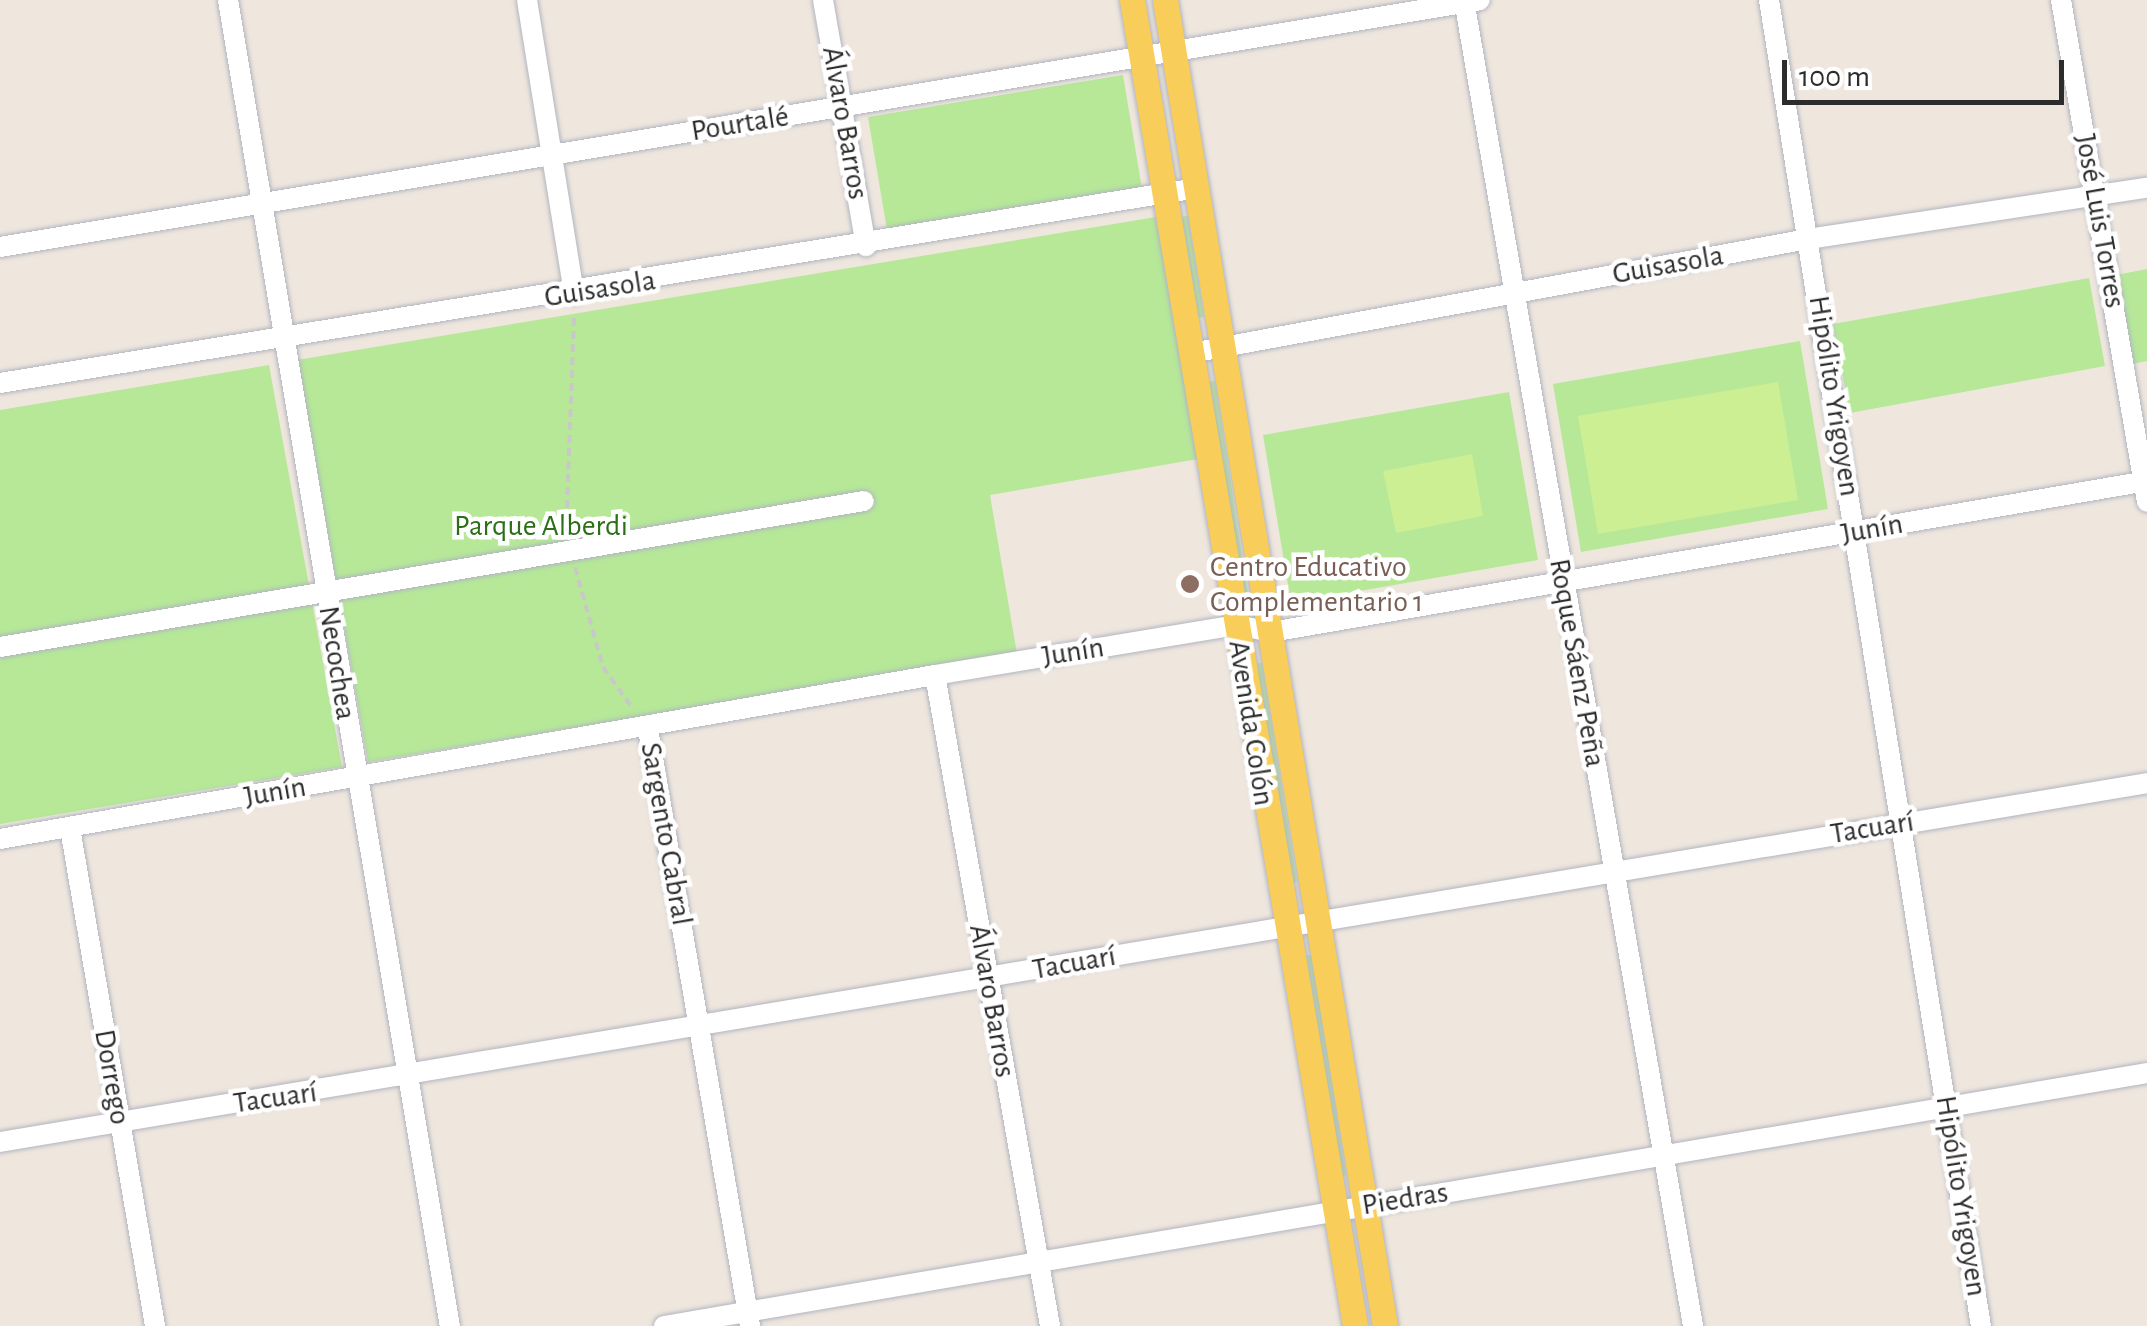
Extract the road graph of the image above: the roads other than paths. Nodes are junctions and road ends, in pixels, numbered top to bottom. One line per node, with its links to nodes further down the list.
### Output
1 (228, 0): 17 (street, Necochea)
2 (526, 0): 12 (street)
3 (823, 0): 11 (street, Álvaro Barros)
4 (1132, 0): 10 (main road, Avenida Colón)
5 (1165, 0): 9 (main road, Avenida Colón)
6 (1769, 0): 18 (street, Hipólito Yrigoyen)
7 (2062, 0): 16 (street, José Luis Torres)
8 (1470, 1): 9 (street, Pourtalé); 22 (street, Roque Sáenz Peña)
9 (1175, 52): 10 (street, Pourtalé); 13 (main road, Avenida Colón)
10 (1142, 59): 11 (street, Pourtalé); 15 (main road, Avenida Colón)
11 (842, 106): 12 (street, Pourtalé); 19 (street, Álvaro Barros)
12 (553, 155): 17 (street, Pourtalé); 21 (street)
13 (1198, 188): 15 (street, Guisasola); 24 (main road, Avenida Colón)
14 (2147, 188): 16 (street, Guisasola)
15 (1166, 194): 19 (street, Guisasola); 25 (main road, Avenida Colón)
16 (2096, 197): 18 (street, Guisasola); 27 (street, José Luis Torres)
17 (263, 198): 20 (street, Pourtalé); 23 (street, Necochea)
18 (1808, 239): 22 (street, Guisasola); 29 (street, Hipólito Yrigoyen)
19 (866, 246): 21 (street, Guisasola)
20 (0, 247)
21 (574, 294): 23 (street, Guisasola)
22 (1512, 294): 24 (street, Guisasola); 30 (street, Roque Sáenz Peña)
23 (284, 334): 26 (street, Guisasola); 31 (street, Necochea)
24 (1223, 346): 25 (street, Guisasola); 33 (main road, Avenida Colón)
25 (1191, 353): 32 (main road, Avenida Colón)
26 (0, 383)
27 (2146, 488): 29 (street, Junín)
28 (864, 501): 31 (street)
29 (1855, 532): 30 (street, Junín); 39 (street, Hipólito Yrigoyen)
30 (1562, 583): 33 (street, Junín); 42 (street, Roque Sáenz Peña)
31 (325, 592): 34 (street); 37 (street, Necochea)
32 (1236, 625): 33 (street, Junín); 35 (street, Junín); 44 (main road, Avenida Colón)
33 (1272, 632): 43 (main road, Avenida Colón)
34 (0, 647)
35 (935, 675): 36 (street, Junín); 45 (street, Álvaro Barros)
36 (648, 729): 37 (street, Junín); 46 (street, Sargento Cabral)
37 (356, 778): 40 (street, Junín); 48 (street, Necochea)
38 (2147, 783): 39 (street, Tacuarí)
39 (1902, 823): 42 (street, Tacuarí); 49 (street, Hipólito Yrigoyen)
40 (70, 828): 41 (street, Junín); 50 (street, Dorrego)
41 (0, 839)
42 (1614, 871): 43 (street, Tacuarí); 52 (street, Roque Sáenz Peña)
43 (1317, 924): 44 (street, Tacuarí); 53 (main road, Avenida Colón)
44 (1284, 928): 45 (street, Tacuarí); 54 (main road, Avenida Colón)
45 (988, 978): 46 (street, Tacuarí); 55 (street, Álvaro Barros)
46 (700, 1022): 48 (street, Tacuarí); 56 (street, Sargento Cabral)
47 (2147, 1073): 49 (street, Piedras)
48 (410, 1078): 50 (street, Tacuarí); 58 (street, Necochea)
49 (1946, 1106): 52 (street, Piedras); 64 (street, Hipólito Yrigoyen)
50 (120, 1121): 51 (street, Tacuarí); 57 (street, Dorrego)
51 (0, 1142)
52 (1667, 1157): 53 (street, Piedras); 63 (street, Roque Sáenz Peña)
53 (1364, 1205): 54 (street, Piedras); 62 (main road, Avenida Colón)
54 (1334, 1210): 55 (street, Piedras); 61 (main road, Avenida Colón)
55 (1040, 1264): 56 (street, Piedras); 60 (street, Álvaro Barros)
56 (748, 1319): 59 (street, Piedras)
57 (155, 1326)
58 (450, 1326)
59 (664, 1326)
60 (1050, 1326)
61 (1355, 1326)
62 (1384, 1326)
63 (1693, 1326)
64 (1981, 1326)

